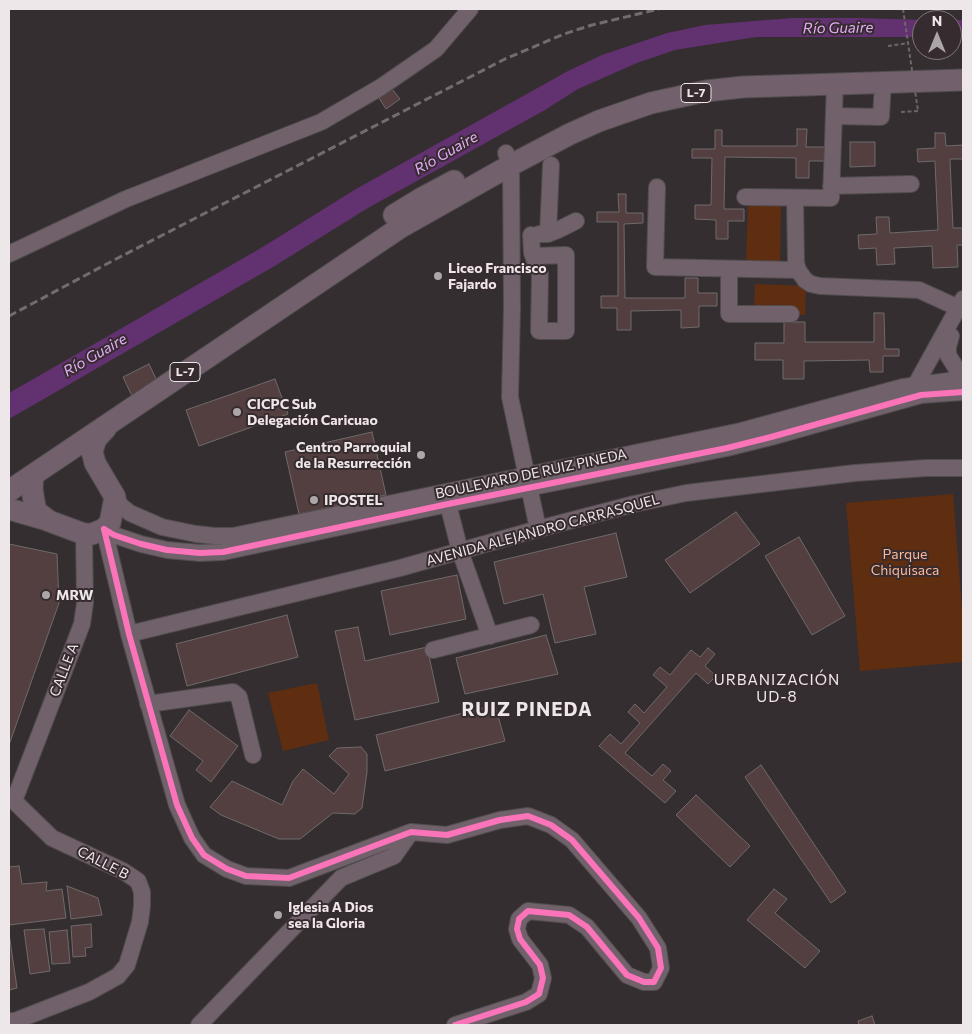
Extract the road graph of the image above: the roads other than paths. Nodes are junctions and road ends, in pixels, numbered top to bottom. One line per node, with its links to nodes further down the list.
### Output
1 (471, 11): 18 (street)
2 (963, 69): 7 (main road, L-7)
3 (963, 80): 4 (main road, L-7)
4 (883, 83): 5 (main road, L-7); 6 (street)
5 (836, 84): 6 (street); 7 (main road, L-7)
6 (834, 116): 10 (street)
7 (509, 159): 17 (street); 29 (main road, L-7)
8 (551, 165): 15 (street)
9 (911, 184): 10 (street)
10 (831, 186): 13 (street)
11 (657, 187): 20 (street)
12 (745, 197): 13 (street)
13 (795, 198): 21 (street)
14 (576, 221): 15 (street)
15 (548, 234): 16 (street)
16 (531, 235): 17 (street); 19 (street)
17 (512, 236): 34 (street)
18 (9, 254)
19 (534, 256): 19 (street)
20 (730, 269): 21 (street); 23 (street)
21 (798, 270): 22 (street)
22 (962, 308): 24 (street); 27 (street)
23 (791, 314)
24 (951, 336): 25 (street); 27 (street)
25 (963, 372)
26 (963, 379): 27 (street, BOULEVARD DE RUIZ PINEDA)
27 (921, 387): 28 (street, BOULEVARD DE RUIZ PINEDA); 34 (street, BOULEVARD DE RUIZ PINEDA)
28 (963, 392)
29 (111, 422): 30 (main road, L-7); 32 (main road, L-7)
30 (56, 460): 32 (main road); 33 (main road, L-7)
31 (963, 468): 40 (street, AVENIDA ALEJANDRO CARRASQUEL)
32 (101, 475): 36 (main road)
33 (33, 476): 35 (main road, L-7); 39 (main road)
34 (528, 481): 36 (street, BOULEVARD DE RUIZ PINEDA); 37 (street, BOULEVARD DE RUIZ PINEDA); 40 (street)
35 (9, 491)
36 (115, 497): 41 (main road)
37 (448, 504): 41 (street, BOULEVARD DE RUIZ PINEDA); 42 (street)
38 (9, 509): 39 (main road)
39 (49, 521): 41 (main road)
40 (538, 529): 42 (street, AVENIDA ALEJANDRO CARRASQUEL)
41 (94, 532): 44 (street); 49 (street, CALLE A)
42 (460, 551): 44 (street, AVENIDA ALEJANDRO CARRASQUEL); 45 (street)
43 (531, 625): 45 (street)
44 (129, 634): 47 (street)
45 (490, 636): 46 (street)
46 (433, 650)
47 (148, 704): 48 (street); 50 (street)
48 (253, 755)
49 (12, 803): 51 (street, CALLE B)
50 (411, 832): 52 (street); 53 (street)
51 (9, 1021)
52 (199, 1025)
53 (455, 1025)

